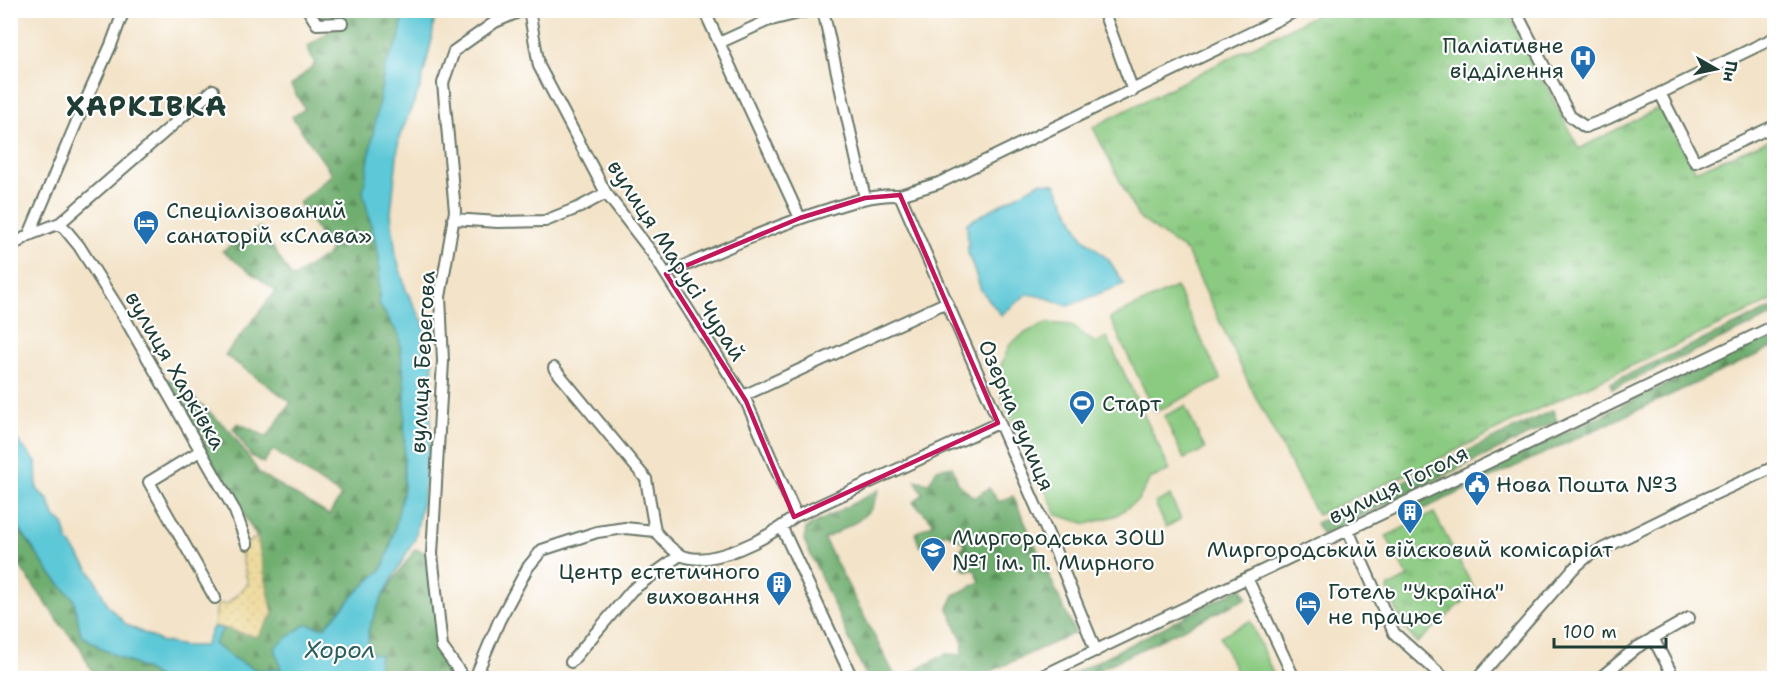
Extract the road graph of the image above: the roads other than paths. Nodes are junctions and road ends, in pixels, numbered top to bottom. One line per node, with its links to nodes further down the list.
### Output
1 (124, 10): 26 (street)
2 (308, 10): 13 (street)
3 (523, 10): 24 (street, вулиця Берегова)
4 (529, 10): 20 (street, вулиця Марусі Чурай)
5 (681, 10): 6 (street)
6 (693, 10)
7 (811, 10): 15 (street)
8 (823, 10): 22 (street)
9 (1103, 10): 17 (street)
10 (1298, 10): 17 (street)
11 (1515, 10): 18 (street)
12 (707, 11): 15 (street)
13 (342, 23)
14 (1774, 38): 18 (street)
15 (719, 43): 23 (street)
16 (213, 90): 25 (street)
17 (1133, 91): 21 (street)
18 (1660, 93): 19 (street)
19 (1774, 126)
20 (606, 193): 24 (street); 28 (street, вулиця Марусі Чурай)
21 (900, 195): 22 (street); 29 (street, Озерна вулиця)
22 (865, 198): 23 (street)
23 (800, 218): 28 (street)
24 (453, 219): 48 (street, вулиця Берегова)
25 (60, 224): 26 (street); 34 (street, вулиця Харківка)
26 (29, 235): 27 (street)
27 (10, 247)
28 (666, 274): 32 (street, вулиця Марусі Чурай)
29 (947, 302): 32 (street, вулиця Марусі Чурай); 33 (street, Озерна вулиця)
30 (1774, 327): 38 (street, вулиця Гоголя)
31 (554, 368): 39 (street)
32 (743, 396): 36 (street, вулиця Марусі Чурай)
33 (998, 423): 36 (street); 46 (street, Озерна вулиця)
34 (200, 451): 40 (street, вулиця Харківка); 43 (street)
35 (1774, 467): 54 (street)
36 (794, 517): 37 (street)
37 (782, 528): 41 (street); 50 (street)
38 (1348, 530): 42 (street, вулиця Гоголя); 53 (street)
39 (655, 531): 41 (street); 49 (street)
40 (246, 543)
41 (680, 555): 47 (street)
42 (1247, 578): 46 (street, вулиця Гоголя); 52 (street)
43 (215, 598)
44 (1689, 618): 45 (street)
45 (1653, 638): 55 (street); 56 (street)
46 (1096, 651): 51 (street, вулиця Гоголя)
47 (572, 662)
48 (464, 678)
49 (475, 678)
50 (852, 678)
51 (1038, 678)
52 (1294, 678)
53 (1444, 678)
54 (1478, 678)
55 (1600, 678)
56 (1674, 678)

